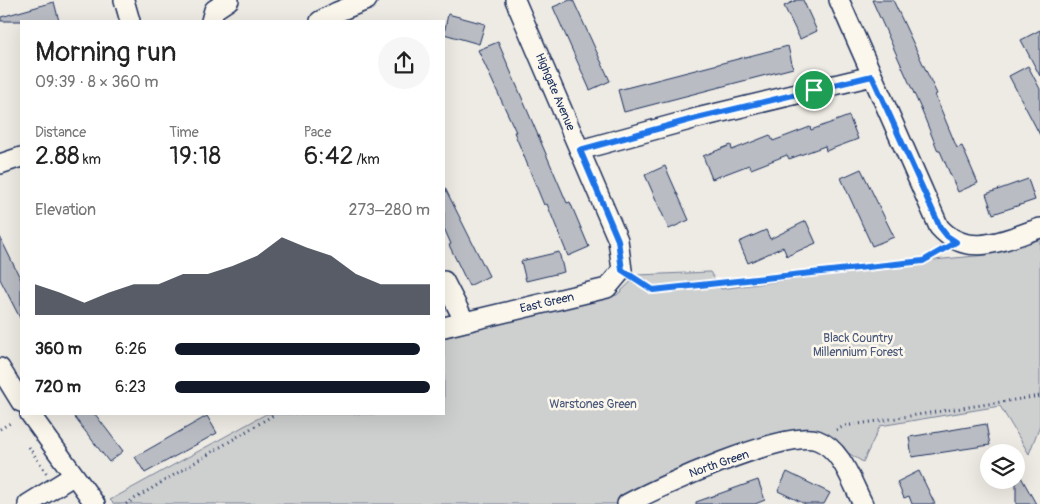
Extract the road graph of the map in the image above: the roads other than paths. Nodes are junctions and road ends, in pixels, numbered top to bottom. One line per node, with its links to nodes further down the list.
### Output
1 (124, 0): 6 (street)
2 (229, 0): 7 (street)
3 (367, 0): 8 (street)
4 (516, 0): 10 (street, Highgate Avenue)
5 (839, 0): 9 (street)
6 (130, 20)
7 (210, 20)
8 (322, 20)
9 (872, 76): 10 (street); 13 (street)
10 (580, 150): 14 (street, Highgate Avenue)
11 (20, 157): 12 (street)
12 (0, 164)
13 (1040, 228)
14 (622, 270): 16 (street, East Green)
15 (445, 283): 16 (street)
16 (465, 322): 17 (street, East Green)
17 (445, 328)
18 (0, 368): 19 (street)
19 (20, 400)
20 (31, 415): 21 (street)
21 (73, 476): 22 (street); 23 (street)
22 (28, 504)
23 (95, 504)
24 (627, 504): 25 (street, North Green)
25 (863, 504)

